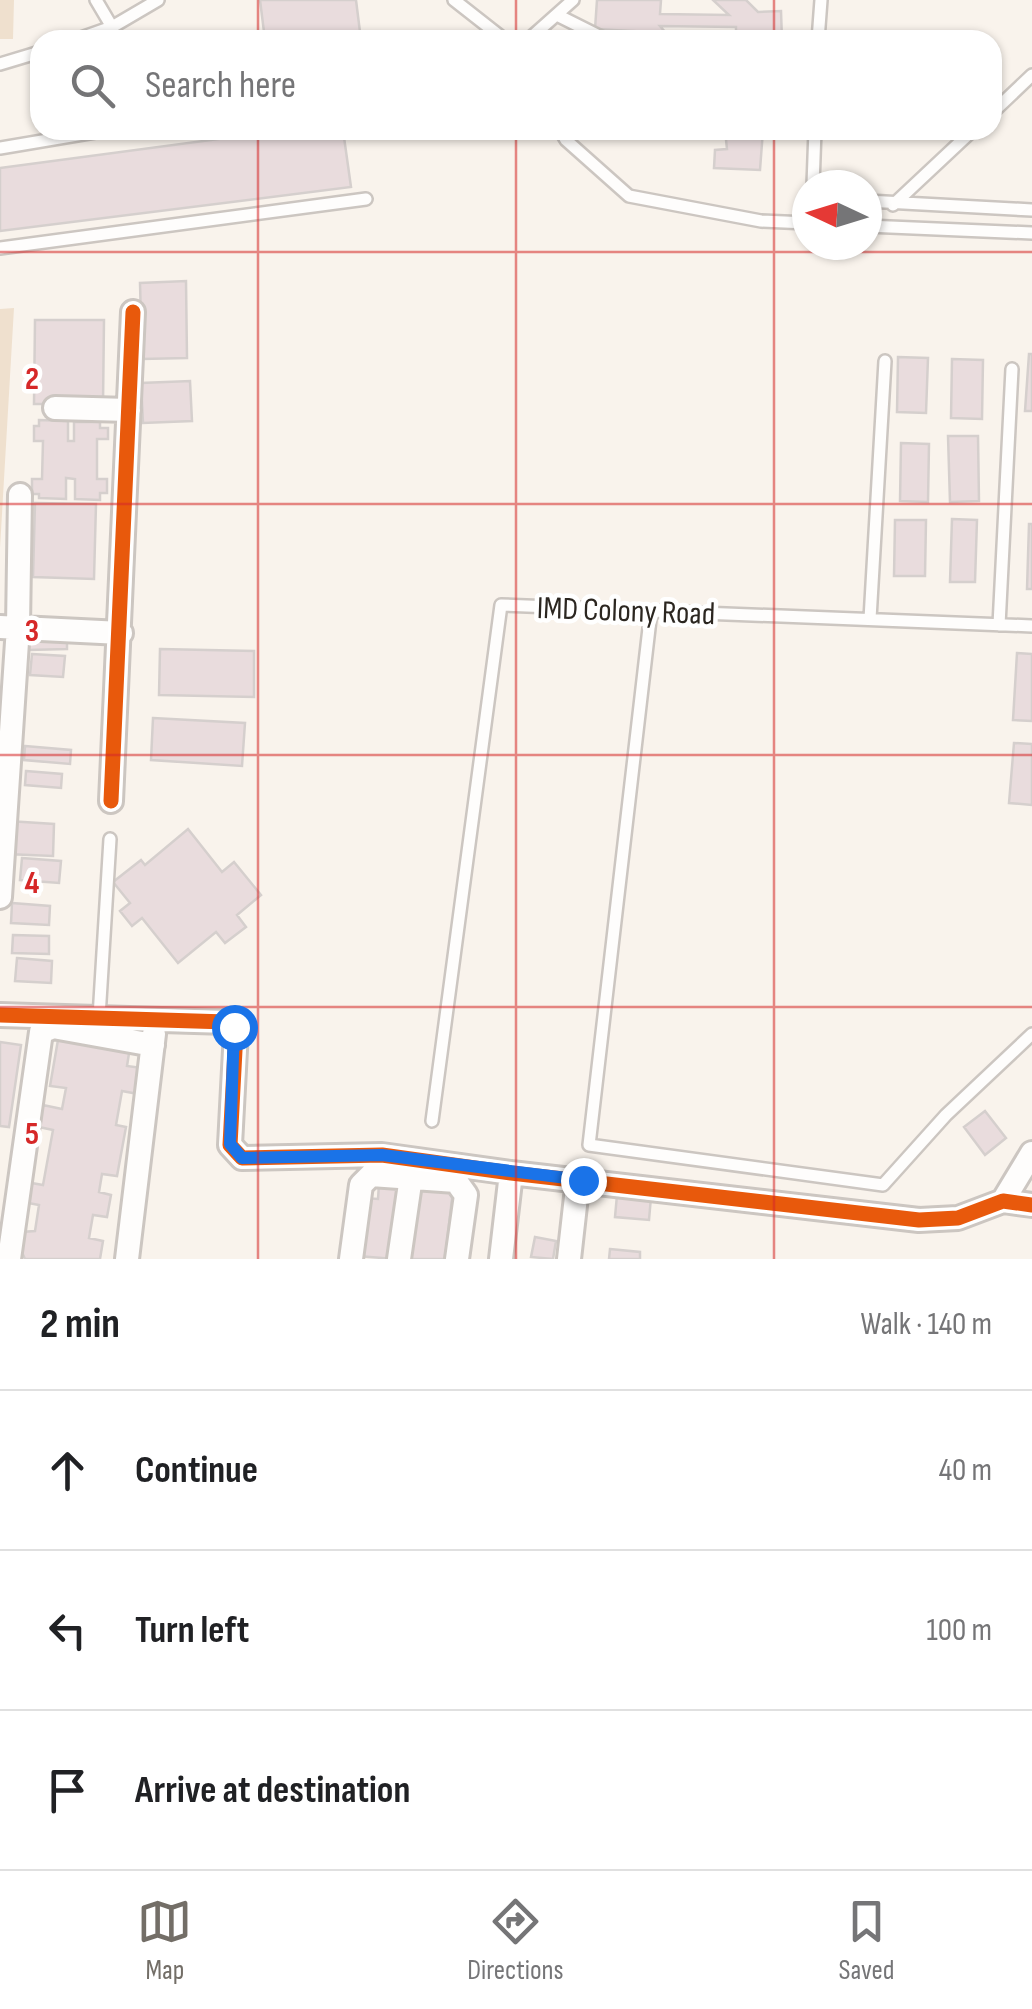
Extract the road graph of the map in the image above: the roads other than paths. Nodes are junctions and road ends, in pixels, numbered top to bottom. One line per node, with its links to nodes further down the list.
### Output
1 (96, 0): 7 (lane)
2 (158, 0): 7 (lane)
3 (454, 0): 9 (lane)
4 (573, 0): 6 (lane)
5 (820, 0): 12 (lane)
6 (557, 15): 10 (lane); 11 (lane)
7 (112, 27): 8 (lane)
8 (103, 30)
9 (492, 30)
10 (540, 30)
11 (587, 30)
12 (818, 30)
13 (30, 55): 14 (lane)
14 (0, 64)
15 (1032, 76): 16 (lane)
16 (1002, 103)
17 (48, 140): 21 (lane)
18 (566, 140): 27 (lane)
19 (815, 140): 22 (lane)
20 (962, 140): 25 (lane)
21 (0, 148)
22 (814, 170)
23 (366, 199): 30 (lane)
24 (882, 203): 25 (lane)
25 (893, 205): 26 (lane)
26 (1032, 210)
27 (792, 222)
28 (882, 227): 29 (lane)
29 (1032, 234)
30 (0, 248)
31 (133, 312): 35 (street)
32 (885, 360): 38 (lane)
33 (1012, 369): 39 (lane)
34 (54, 408): 35 (street)
35 (129, 410): 42 (street)
36 (20, 494): 41 (street)
37 (651, 611): 38 (lane, IMD Colony Road); 49 (lane); 51 (lane, IMD Colony Road)
38 (870, 620): 39 (lane, IMD Colony Road)
39 (1000, 624): 40 (lane, IMD Colony Road)
40 (1032, 626)
41 (9, 627): 42 (street); 45 (street)
42 (121, 634): 43 (street)
43 (111, 801)
44 (110, 839): 47 (lane)
45 (0, 897)
46 (0, 1014): 47 (street)
47 (99, 1017): 48 (street)
48 (157, 1018): 50 (street); 53 (street)
49 (1032, 1034)
50 (153, 1045): 58 (street); 59 (street)
51 (432, 1121)
52 (1032, 1152): 56 (street)
53 (412, 1168): 54 (street); 60 (street); 61 (street); 62 (street)
54 (510, 1173): 55 (street); 63 (street)
55 (578, 1180): 56 (street); 64 (street)
56 (1003, 1201): 57 (street)
57 (1032, 1205)
58 (9, 1259)
59 (128, 1259)
60 (351, 1259)
61 (399, 1259)
62 (457, 1259)
63 (502, 1259)
64 (569, 1259)

